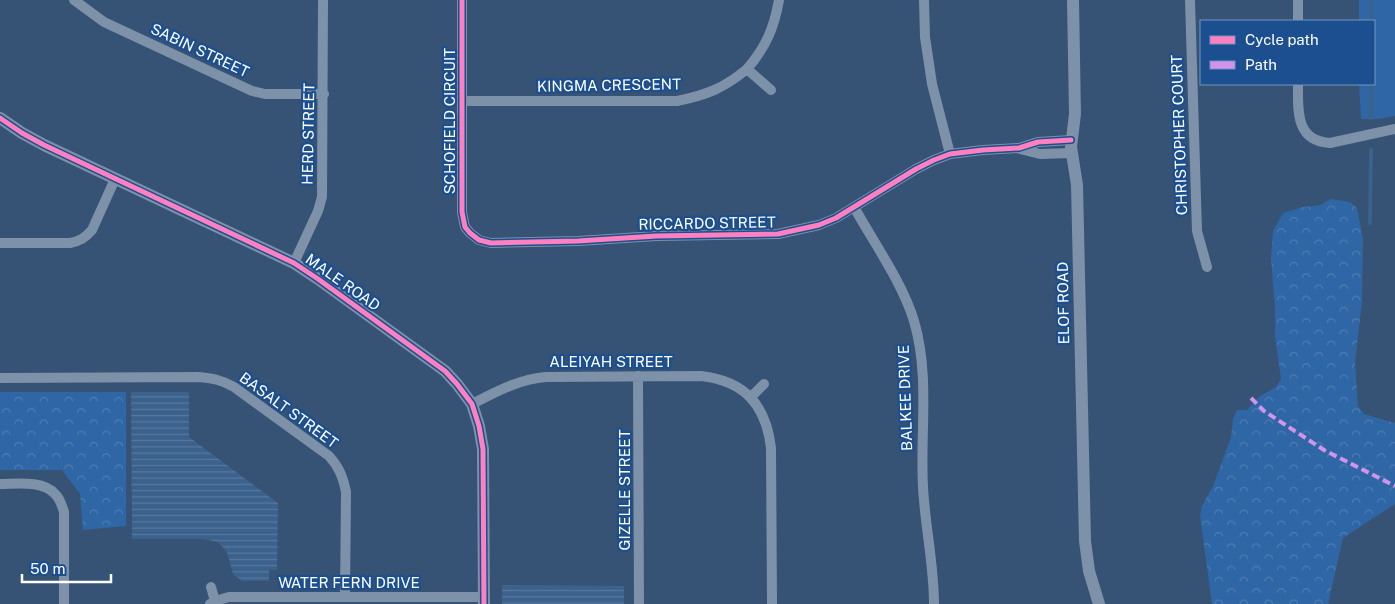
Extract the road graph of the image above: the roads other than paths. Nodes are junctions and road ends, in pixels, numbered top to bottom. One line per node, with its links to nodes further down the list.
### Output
1 (74, 0): 13 (street, SABIN STREET)
2 (323, 0): 13 (street, HERD STREET)
3 (462, 0): 14 (street, SCHOFIELD CIRCUIT)
4 (779, 0): 10 (street, KINGMA CRESCENT)
5 (924, 0): 18 (street)
6 (1073, 0): 17 (street, ELOF ROAD)
7 (1190, 0): 24 (street, CHRISTOPHER COURT)
8 (1298, 0): 9 (street)
9 (1298, 20)
10 (748, 68): 12 (street); 14 (street, KINGMA CRESCENT)
11 (1298, 85): 16 (street)
12 (771, 90)
13 (324, 94): 23 (street, HERD STREET)
14 (462, 101): 21 (street, SCHOFIELD CIRCUIT)
15 (0, 118): 19 (street, MALE ROAD)
16 (1395, 129)
17 (1072, 147): 18 (street, RICCARDO STREET); 39 (street, ELOF ROAD)
18 (950, 154): 20 (street, RICCARDO STREET)
19 (115, 179): 22 (street); 23 (street, MALE ROAD)
20 (854, 207): 21 (street, RICCARDO STREET); 38 (street, BALKEE DRIVE)
21 (475, 237)
22 (0, 243)
23 (294, 263): 29 (street, MALE ROAD)
24 (1207, 267)
25 (638, 376): 28 (street, ALEIYAH STREET); 29 (street, ALEIYAH STREET); 36 (street, GIZELLE STREET)
26 (0, 378): 32 (street, BASALT STREET)
27 (764, 384): 28 (street)
28 (751, 397): 37 (street, ALEIYAH STREET)
29 (472, 404): 33 (street, MALE ROAD)
30 (0, 484): 35 (street)
31 (211, 587): 34 (street, WATER FERN DRIVE)
32 (346, 597): 33 (street, WATER FERN DRIVE); 34 (street, WATER FERN DRIVE)
33 (484, 601)
34 (213, 602)
35 (64, 604)
36 (639, 604)
37 (772, 604)
38 (934, 604)
39 (1099, 604)

